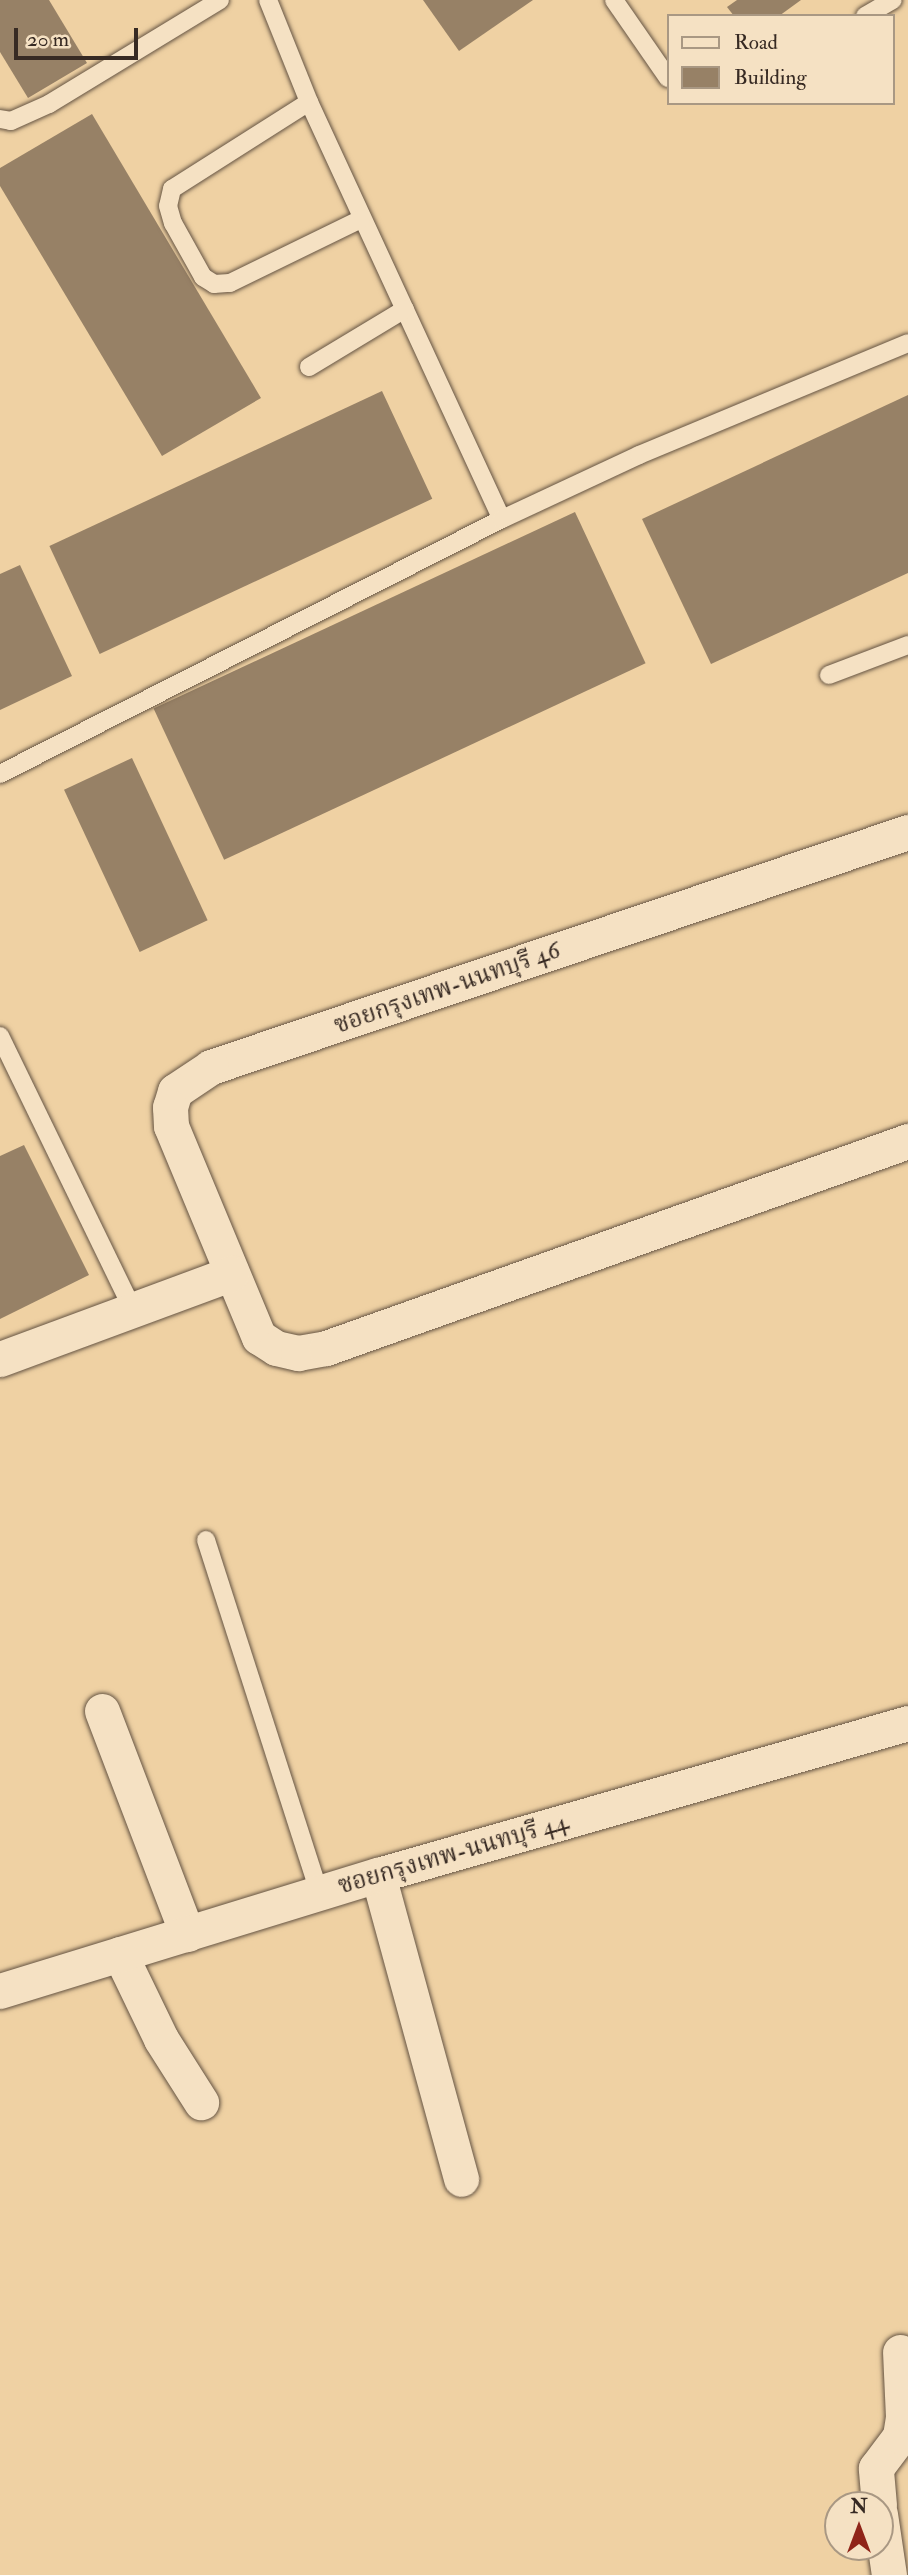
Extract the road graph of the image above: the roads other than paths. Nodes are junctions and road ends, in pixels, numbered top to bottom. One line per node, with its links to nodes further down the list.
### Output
1 (220, 0): 8 (lane)
2 (268, 0): 7 (lane)
3 (614, 0): 6 (lane)
4 (893, 0): 5 (lane)
5 (868, 14)
6 (666, 75)
7 (309, 102): 9 (lane); 9 (lane)
8 (0, 119)
9 (361, 219): 10 (lane)
10 (405, 309): 12 (lane); 13 (lane)
11 (908, 343): 13 (lane)
12 (309, 367)
13 (502, 519): 16 (lane)
14 (908, 645): 15 (lane)
15 (829, 675)
16 (0, 774)
17 (908, 832): 20 (street, ซอยกรุงเทพ-นนทบุรี 46)
18 (0, 1037): 21 (lane)
19 (908, 1141): 20 (street, ซอยกรุงเทพ-นนทบุรี 46)
20 (232, 1273): 21 (street)
21 (132, 1308): 22 (street)
22 (0, 1359)
23 (206, 1541): 27 (lane)
24 (102, 1711): 28 (street)
25 (908, 1723): 26 (street, ซอยกรุงเทพ-นนทบุรี 44)
26 (377, 1875): 27 (street, ซอยกรุงเทพ-นนทบุรี 44); 32 (street)
27 (319, 1893): 28 (street, ซอยกรุงเทพ-นนทบุรี 44)
28 (187, 1934): 29 (street, ซอยกรุงเทพ-นนทบุรี 44)
29 (120, 1954): 30 (street, ซอยกรุงเทพ-นนทบุรี 44); 31 (street)
30 (0, 1991)
31 (201, 2102)
32 (461, 2179)
33 (900, 2352): 34 (street)
34 (878, 2491)

